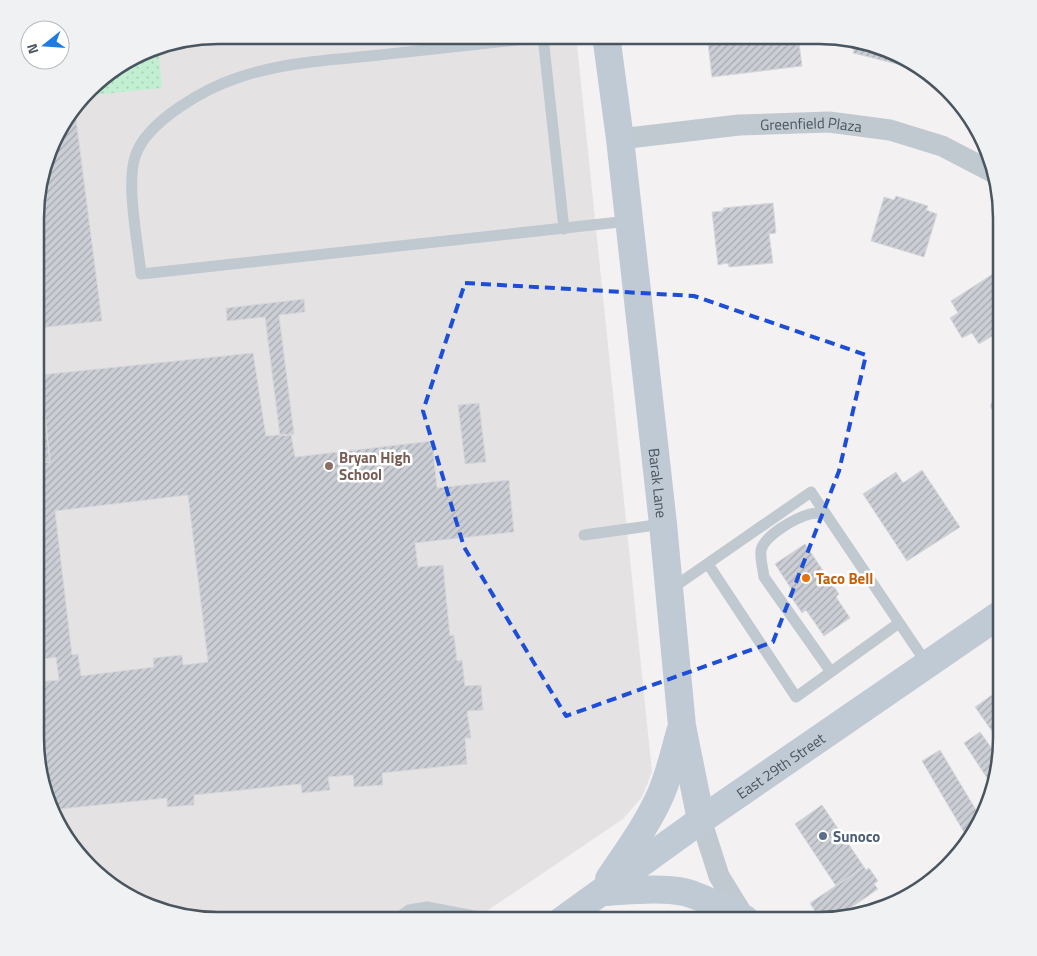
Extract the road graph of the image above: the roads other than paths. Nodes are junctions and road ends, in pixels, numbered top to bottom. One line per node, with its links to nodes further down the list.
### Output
1 (472, 44): 7 (lane)
2 (546, 44): 7 (lane)
3 (607, 44): 4 (main road, Barak Lane)
4 (620, 139): 5 (street, Greenfield Plaza); 6 (main road, Barak Lane)
5 (985, 167)
6 (629, 221): 7 (lane); 9 (main road, Barak Lane)
7 (564, 229)
8 (825, 513): 11 (lane); 14 (lane); 16 (lane)
9 (662, 524): 10 (lane); 12 (main road, Barak Lane)
10 (584, 535)
11 (708, 564): 12 (lane); 16 (lane)
12 (670, 590): 17 (main road, Barak Lane)
13 (993, 619): 15 (main road, East 29th Street)
14 (899, 623): 15 (lane); 16 (lane)
15 (927, 664): 18 (main road, East 29th Street)
16 (831, 672)
17 (682, 726): 18 (main road, Barak Lane); 19 (main road)
18 (701, 820): 19 (main road, East 29th Street); 24 (street, Barak Lane)
19 (602, 892): 22 (main road, East 29th Street); 23 (main road)
20 (406, 912): 21 (lane)
21 (453, 912)
22 (574, 912)
23 (729, 912)
24 (740, 912)

